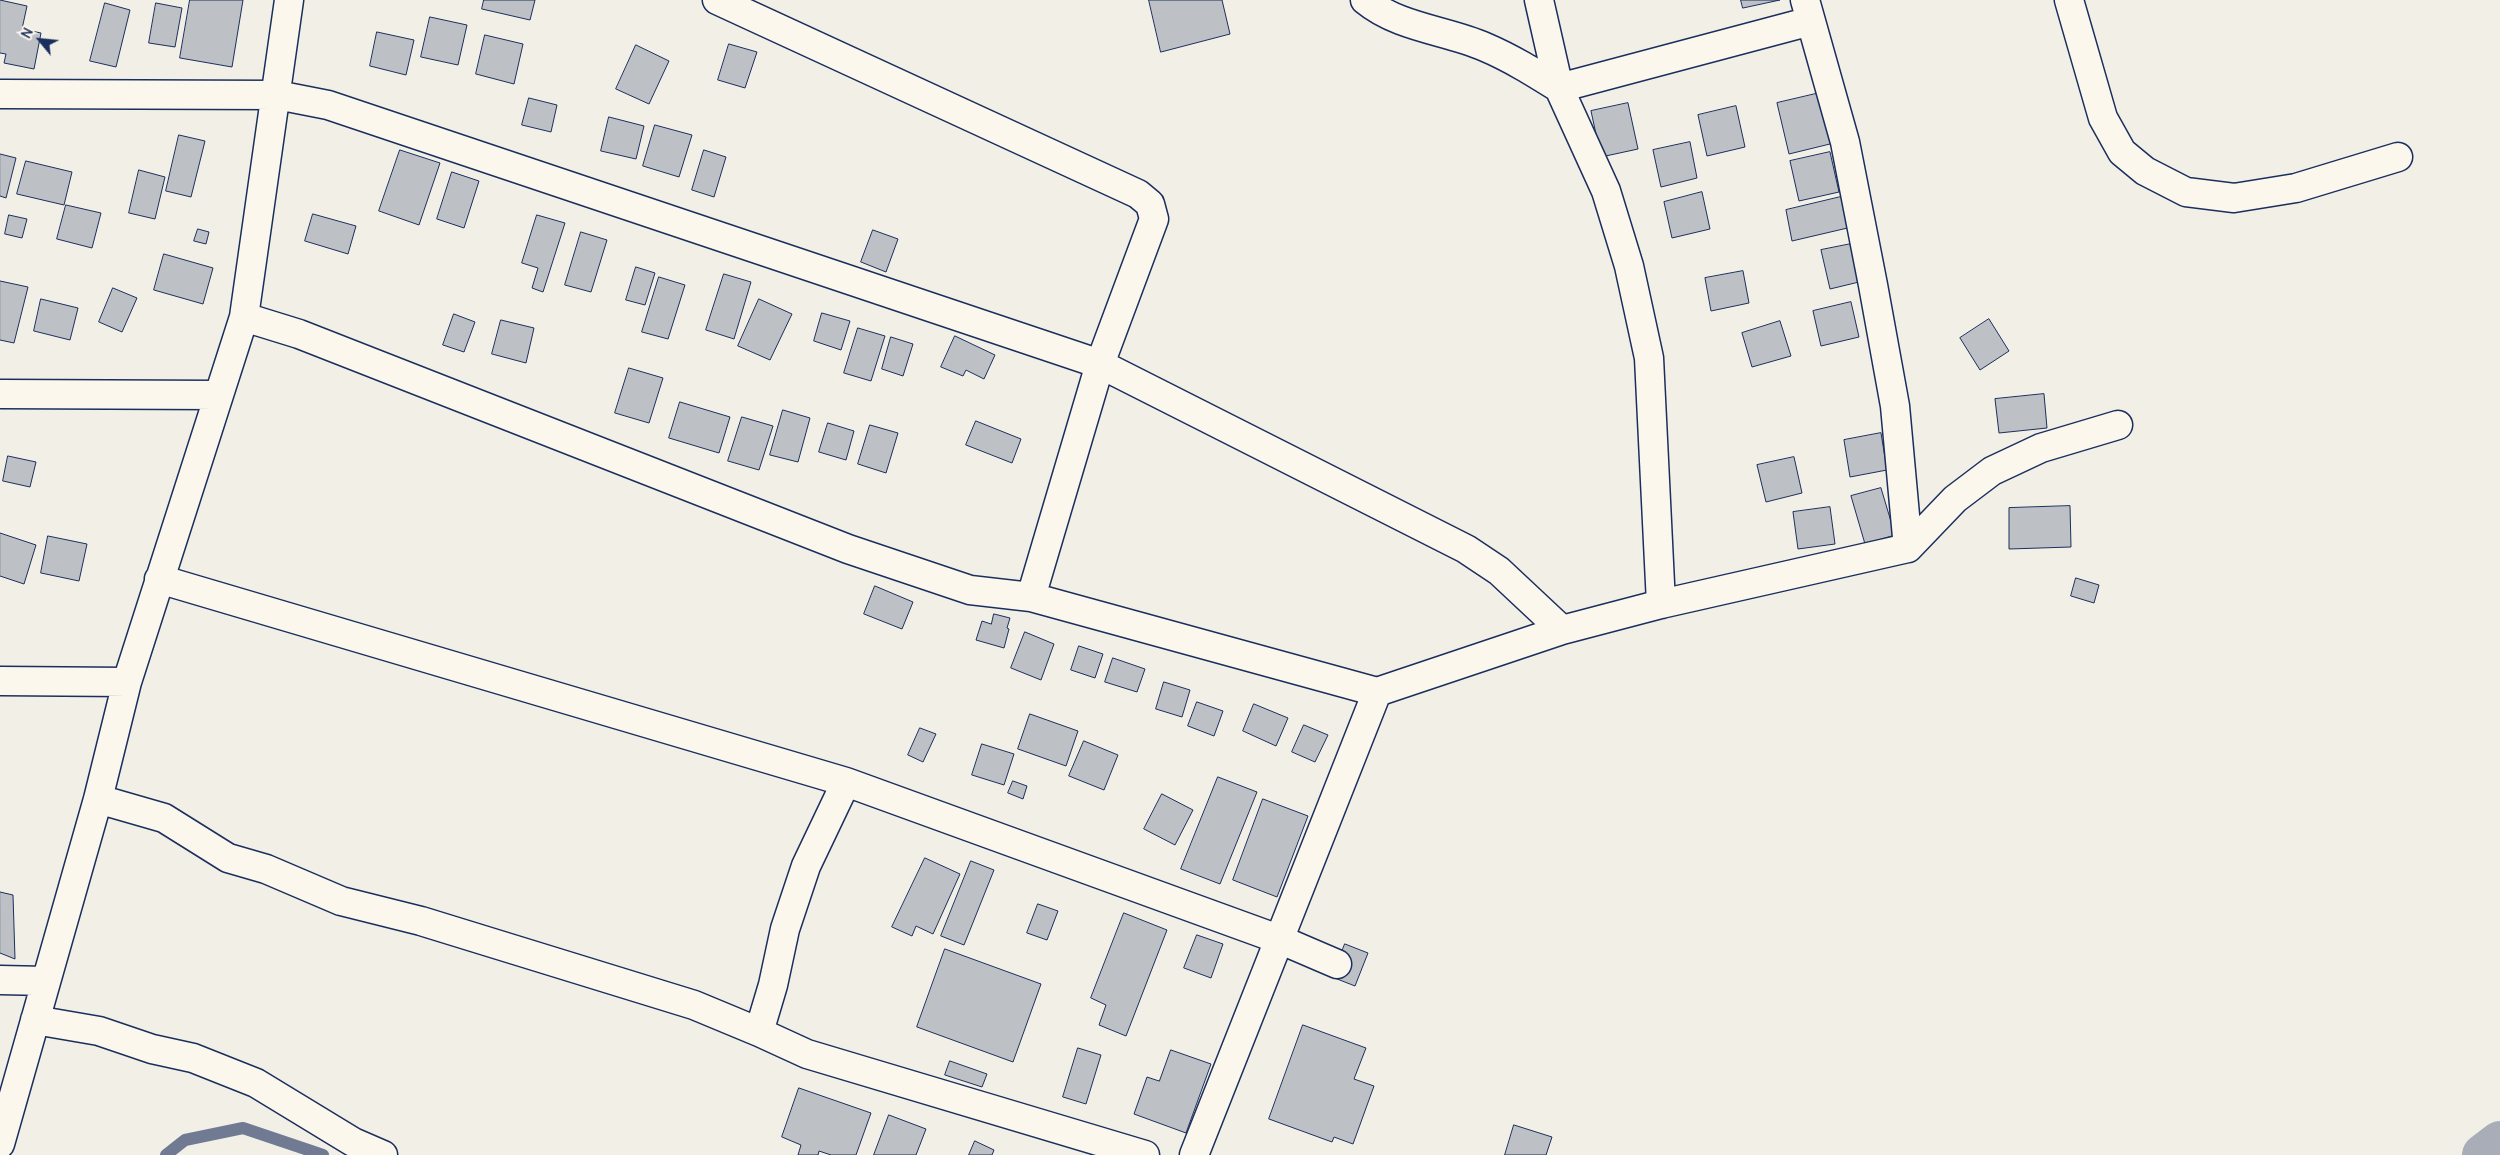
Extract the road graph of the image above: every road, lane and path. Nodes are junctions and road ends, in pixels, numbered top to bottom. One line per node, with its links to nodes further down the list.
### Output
1 (290, 0): 9 (street)
2 (717, 0): 12 (street)
3 (1365, 0): 7 (street)
4 (1539, 0): 7 (street)
5 (2069, 0): 10 (street)
6 (1808, 10): 7 (street); 16 (street)
7 (1559, 88): 19 (street)
8 (0, 94): 9 (street)
9 (277, 95): 11 (street); 12 (street)
10 (2398, 157)
11 (244, 317): 14 (street); 18 (street)
12 (1100, 364): 18 (street); 20 (street)
13 (0, 394): 14 (street)
14 (217, 395): 17 (street)
15 (2118, 425): 16 (street)
16 (1908, 548): 19 (street)
17 (159, 579): 22 (street); 24 (street)
18 (1031, 597): 23 (street)
19 (1661, 604): 20 (street)
20 (1562, 630): 23 (street)
21 (0, 681): 22 (street)
22 (127, 682): 25 (street)
23 (1377, 692): 26 (street)
24 (846, 782): 26 (street); 31 (street)
25 (98, 799): 29 (street); 31 (street)
26 (1280, 940): 27 (street); 35 (street)
27 (1337, 964)
28 (0, 980): 29 (street)
29 (46, 981): 30 (street)
30 (35, 1020): 32 (street); 33 (street)
31 (759, 1032): 34 (street)
32 (0, 1144)
33 (383, 1155)
34 (1145, 1155)
35 (1194, 1155)

